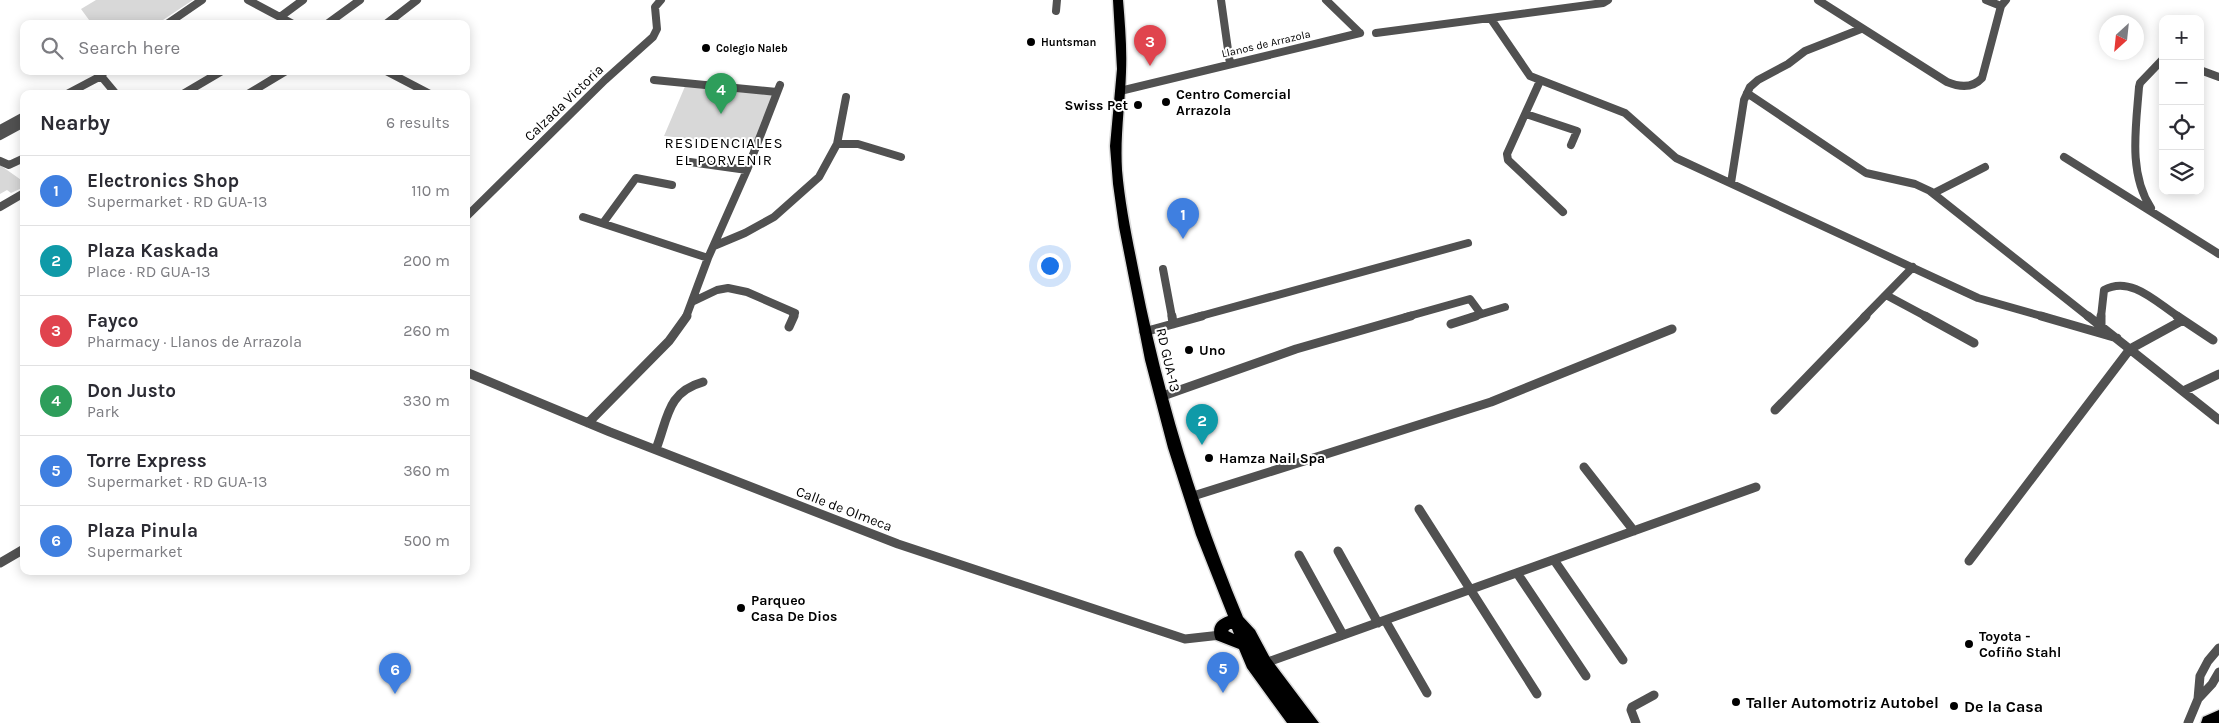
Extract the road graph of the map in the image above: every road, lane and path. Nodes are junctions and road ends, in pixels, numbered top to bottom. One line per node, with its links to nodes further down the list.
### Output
1 (202, 0): 19 (street)
2 (250, 0): 15 (street)
3 (304, 0): 17 (street)
4 (360, 0): 21 (street)
5 (417, 0): 22 (street)
6 (661, 0): 66 (street, Calzada Victoria)
7 (1056, 0): 16 (street)
8 (1118, 0): 43 (main road, RD GUA-13)
9 (1221, 0): 27 (street)
10 (1326, 0): 25 (street)
11 (1608, 0): 18 (street)
12 (1818, 0): 23 (street)
13 (1986, 0): 14 (street)
14 (2003, 3): 23 (street)
15 (261, 5): 17 (street)
16 (1056, 11)
17 (280, 17): 20 (street)
18 (1490, 19): 24 (street); 36 (street)
19 (173, 20)
20 (286, 20)
21 (332, 20)
22 (391, 20)
23 (1861, 29): 44 (street)
24 (1376, 33)
25 (1360, 34): 27 (street, Llanos de Arrazola)
26 (2161, 60): 68 (street)
27 (1230, 64): 34 (street, Llanos de Arrazola)
28 (2204, 71): 33 (street)
29 (215, 75): 40 (street)
30 (279, 75): 41 (street)
31 (394, 75): 42 (street)
32 (104, 76): 37 (street); 38 (street); 39 (street)
33 (2219, 77)
34 (1178, 78): 43 (street, Llanos de Arrazola)
35 (654, 80): 59 (street)
36 (1540, 82): 46 (street); 60 (street)
37 (75, 90)
38 (85, 90)
39 (113, 90)
40 (189, 90)
41 (255, 90)
42 (422, 90)
43 (1120, 93): 86 (main road, RD GUA-13)
44 (1747, 93): 60 (street); 62 (street)
45 (846, 96): 51 (street)
46 (1526, 114): 52 (street); 65 (street)
47 (20, 118): 49 (street)
48 (20, 125): 50 (street)
49 (0, 128)
50 (0, 136)
51 (837, 144): 53 (street); 71 (street)
52 (1571, 145)
53 (901, 157)
54 (2064, 157): 68 (street)
55 (20, 160): 56 (street)
56 (0, 161)
57 (690, 162): 59 (street)
58 (1985, 167): 62 (street)
59 (747, 170): 71 (street)
60 (1731, 183): 74 (street)
61 (672, 185): 69 (street)
62 (1934, 193): 83 (street)
63 (20, 195): 64 (street)
64 (0, 206)
65 (1564, 212)
66 (470, 213)
67 (583, 217): 69 (street)
68 (2160, 217): 72 (street)
69 (603, 223): 73 (street)
70 (1468, 243): 81 (street)
71 (714, 246): 73 (street)
72 (2219, 254)
73 (708, 258): 77 (street)
74 (1912, 267): 76 (street); 87 (street)
75 (1163, 269): 81 (street)
76 (1886, 295): 89 (street); 96 (street)
77 (694, 301): 84 (street); 98 (street)
78 (1505, 307): 79 (street)
79 (1481, 314): 82 (street); 95 (street)
80 (2183, 320): 83 (street); 88 (street); 90 (street)
81 (1173, 324): 86 (street)
82 (1451, 324)
83 (2101, 325): 87 (street)
84 (789, 327)
85 (1672, 328): 102 (street)
86 (1144, 332): 95 (main road, RD GUA-13)
87 (2117, 338): 90 (street)
88 (2213, 340)
89 (1974, 343)
90 (2130, 349): 94 (street); 109 (street)
91 (470, 374): 98 (street, Calle de Olmeca)
92 (2219, 374): 94 (street)
93 (703, 382): 99 (street)
94 (2183, 391): 97 (street)
95 (1160, 398): 102 (main road, RD GUA-13)
96 (1775, 410)
97 (2219, 420)
98 (588, 423): 99 (street, Calle de Olmeca)
99 (656, 448): 114 (street, Calle de Olmeca)
100 (1584, 467): 104 (street)
101 (1756, 487): 104 (street)
102 (1190, 497): 114 (main road, RD GUA-13)
103 (1419, 509): 112 (street)
104 (1634, 531): 108 (street)
105 (20, 550): 110 (street)
106 (1338, 551): 113 (street)
107 (1299, 555): 115 (street)
108 (1554, 560): 111 (street); 117 (street)
109 (1969, 560)
110 (0, 563)
111 (1517, 573): 112 (street); 120 (street)
112 (1472, 589): 113 (street); 122 (street)
113 (1382, 622): 115 (street); 121 (street)
114 (1228, 626): 118 (main road); 118 (main road)
115 (1344, 635): 118 (street)
116 (2219, 650): 124 (street)
117 (1622, 660)
118 (1258, 663): 126 (main road); 127 (main road)
119 (2219, 672): 124 (street)
120 (1586, 676)
121 (1427, 693)
122 (1537, 694)
123 (1654, 695): 128 (street)
124 (2198, 699): 129 (street)
125 (2219, 719): 130 (highway)
126 (1296, 723)
127 (1311, 723)
128 (1636, 723)
129 (2188, 723)
130 (2210, 723)

